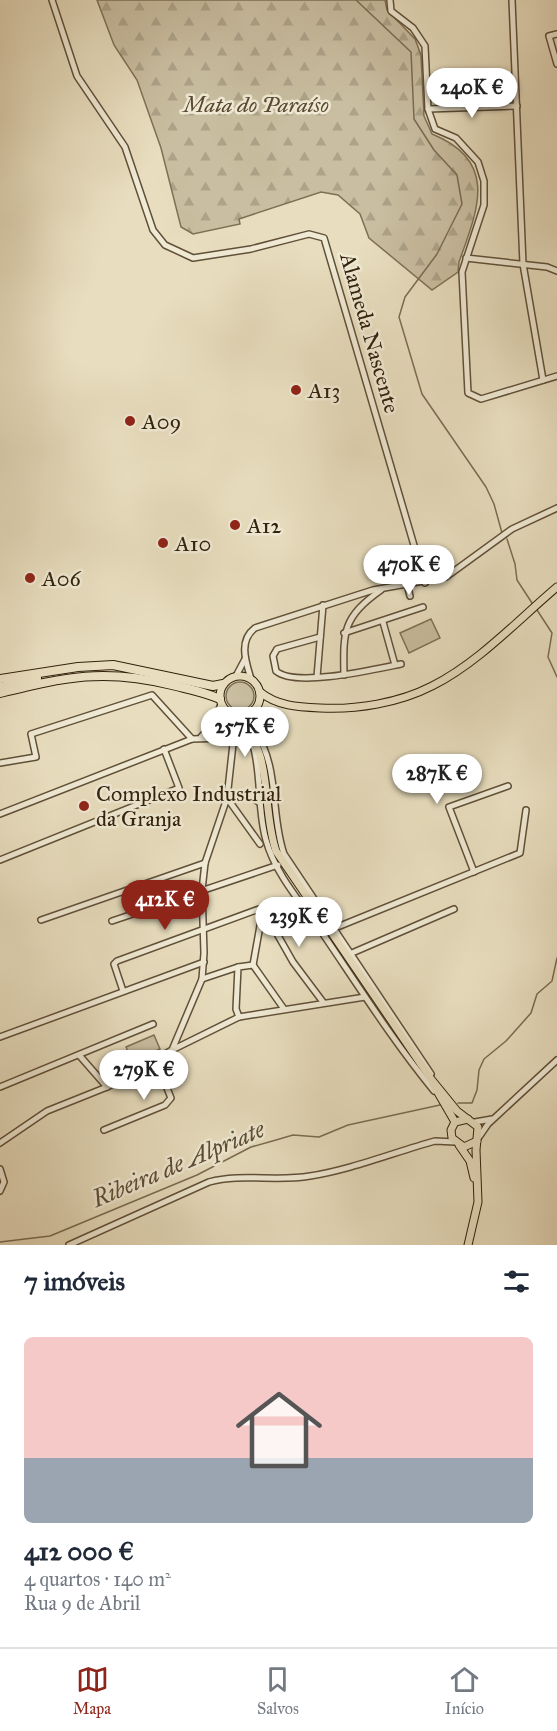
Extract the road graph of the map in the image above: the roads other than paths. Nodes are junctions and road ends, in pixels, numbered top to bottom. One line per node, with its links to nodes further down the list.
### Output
1 (52, 0): 14 (street, Alameda Nascente)
2 (390, 0): 7 (street)
3 (512, 0): 6 (street)
4 (557, 34): 5 (street)
5 (557, 64)
6 (516, 106): 7 (street); 9 (street)
7 (428, 109): 8 (street)
8 (466, 258): 9 (street); 12 (street)
9 (523, 264): 10 (street); 12 (street)
10 (557, 271)
11 (557, 376): 12 (street)
12 (543, 380)
13 (557, 508): 14 (street)
14 (425, 583): 15 (street)
15 (407, 584): 16 (street); 18 (street)
16 (385, 587): 19 (street); 22 (street)
17 (557, 587): 36 (main road)
18 (410, 596)
19 (323, 605): 23 (street); 24 (street)
20 (423, 607): 21 (street)
21 (382, 622): 22 (street); 26 (street)
22 (344, 633): 26 (street)
23 (320, 637): 28 (street); 28 (street)
24 (246, 658): 27 (street); 30 (street)
25 (137, 669): 29 (highway); 31 (highway); 32 (highway)
26 (344, 675): 28 (street)
27 (236, 676): 30 (main road); 31 (main road)
28 (317, 677)
29 (0, 680)
30 (251, 680): 33 (main road)
31 (224, 684): 35 (main road)
32 (0, 687)
33 (260, 692): 36 (main road); 37 (main road)
34 (0, 693): 35 (highway)
35 (221, 701): 38 (main road); 39 (street)
36 (276, 703): 37 (main road)
37 (255, 709): 38 (main road); 40 (main road)
38 (233, 714): 39 (street); 40 (main road)
39 (214, 723): 41 (street)
40 (253, 734): 45 (street); 62 (street); 82 (main road)
41 (201, 738): 42 (street); 48 (street)
42 (192, 739): 43 (street); 44 (street)
43 (164, 749): 51 (street); 53 (street)
44 (0, 763)
45 (260, 783): 47 (street); 49 (street)
46 (508, 786): 56 (street)
47 (248, 795): 48 (street); 49 (street)
48 (227, 798): 52 (street); 54 (street)
49 (260, 803): 55 (street)
50 (526, 810): 56 (street)
51 (0, 814)
52 (260, 844)
53 (0, 860)
54 (205, 863): 57 (street); 60 (street)
55 (278, 865): 57 (street); 70 (street)
56 (474, 872): 62 (street)
57 (202, 890): 61 (street); 63 (street)
58 (263, 909): 63 (street); 66 (street); 71 (street)
59 (454, 909): 64 (street)
60 (41, 920)
61 (112, 921)
62 (335, 928): 64 (street)
63 (202, 929): 65 (street); 69 (street)
64 (352, 953): 82 (street)
65 (204, 962): 68 (street); 69 (street)
66 (253, 965): 67 (street); 72 (street)
67 (238, 967): 68 (street); 73 (street)
68 (202, 979): 76 (street)
69 (123, 991): 75 (street)
70 (365, 997): 71 (street); 82 (street)
71 (323, 1002): 72 (street)
72 (284, 1009): 73 (street)
73 (239, 1017): 76 (street)
74 (153, 1024): 77 (street)
75 (0, 1036)
76 (172, 1050): 79 (street)
77 (79, 1055): 80 (street); 81 (street)
78 (557, 1060): 83 (street)
79 (156, 1061): 80 (street); 86 (street)
80 (107, 1087): 90 (street)
81 (0, 1088)
82 (441, 1093): 84 (main road); 85 (main road)
83 (494, 1119): 84 (street); 88 (street)
84 (472, 1121): 85 (main road); 88 (main road)
85 (455, 1122): 87 (main road)
86 (104, 1130)
87 (452, 1130): 89 (street); 91 (main road)
88 (478, 1139): 91 (main road); 93 (main road)
89 (435, 1141): 91 (street); 95 (street)
90 (0, 1143)
91 (457, 1144): 93 (main road)
92 (0, 1169): 94 (street)
93 (477, 1185): 96 (main road); 97 (main road)
94 (0, 1191)
95 (69, 1245)
96 (463, 1245)
97 (468, 1245)

